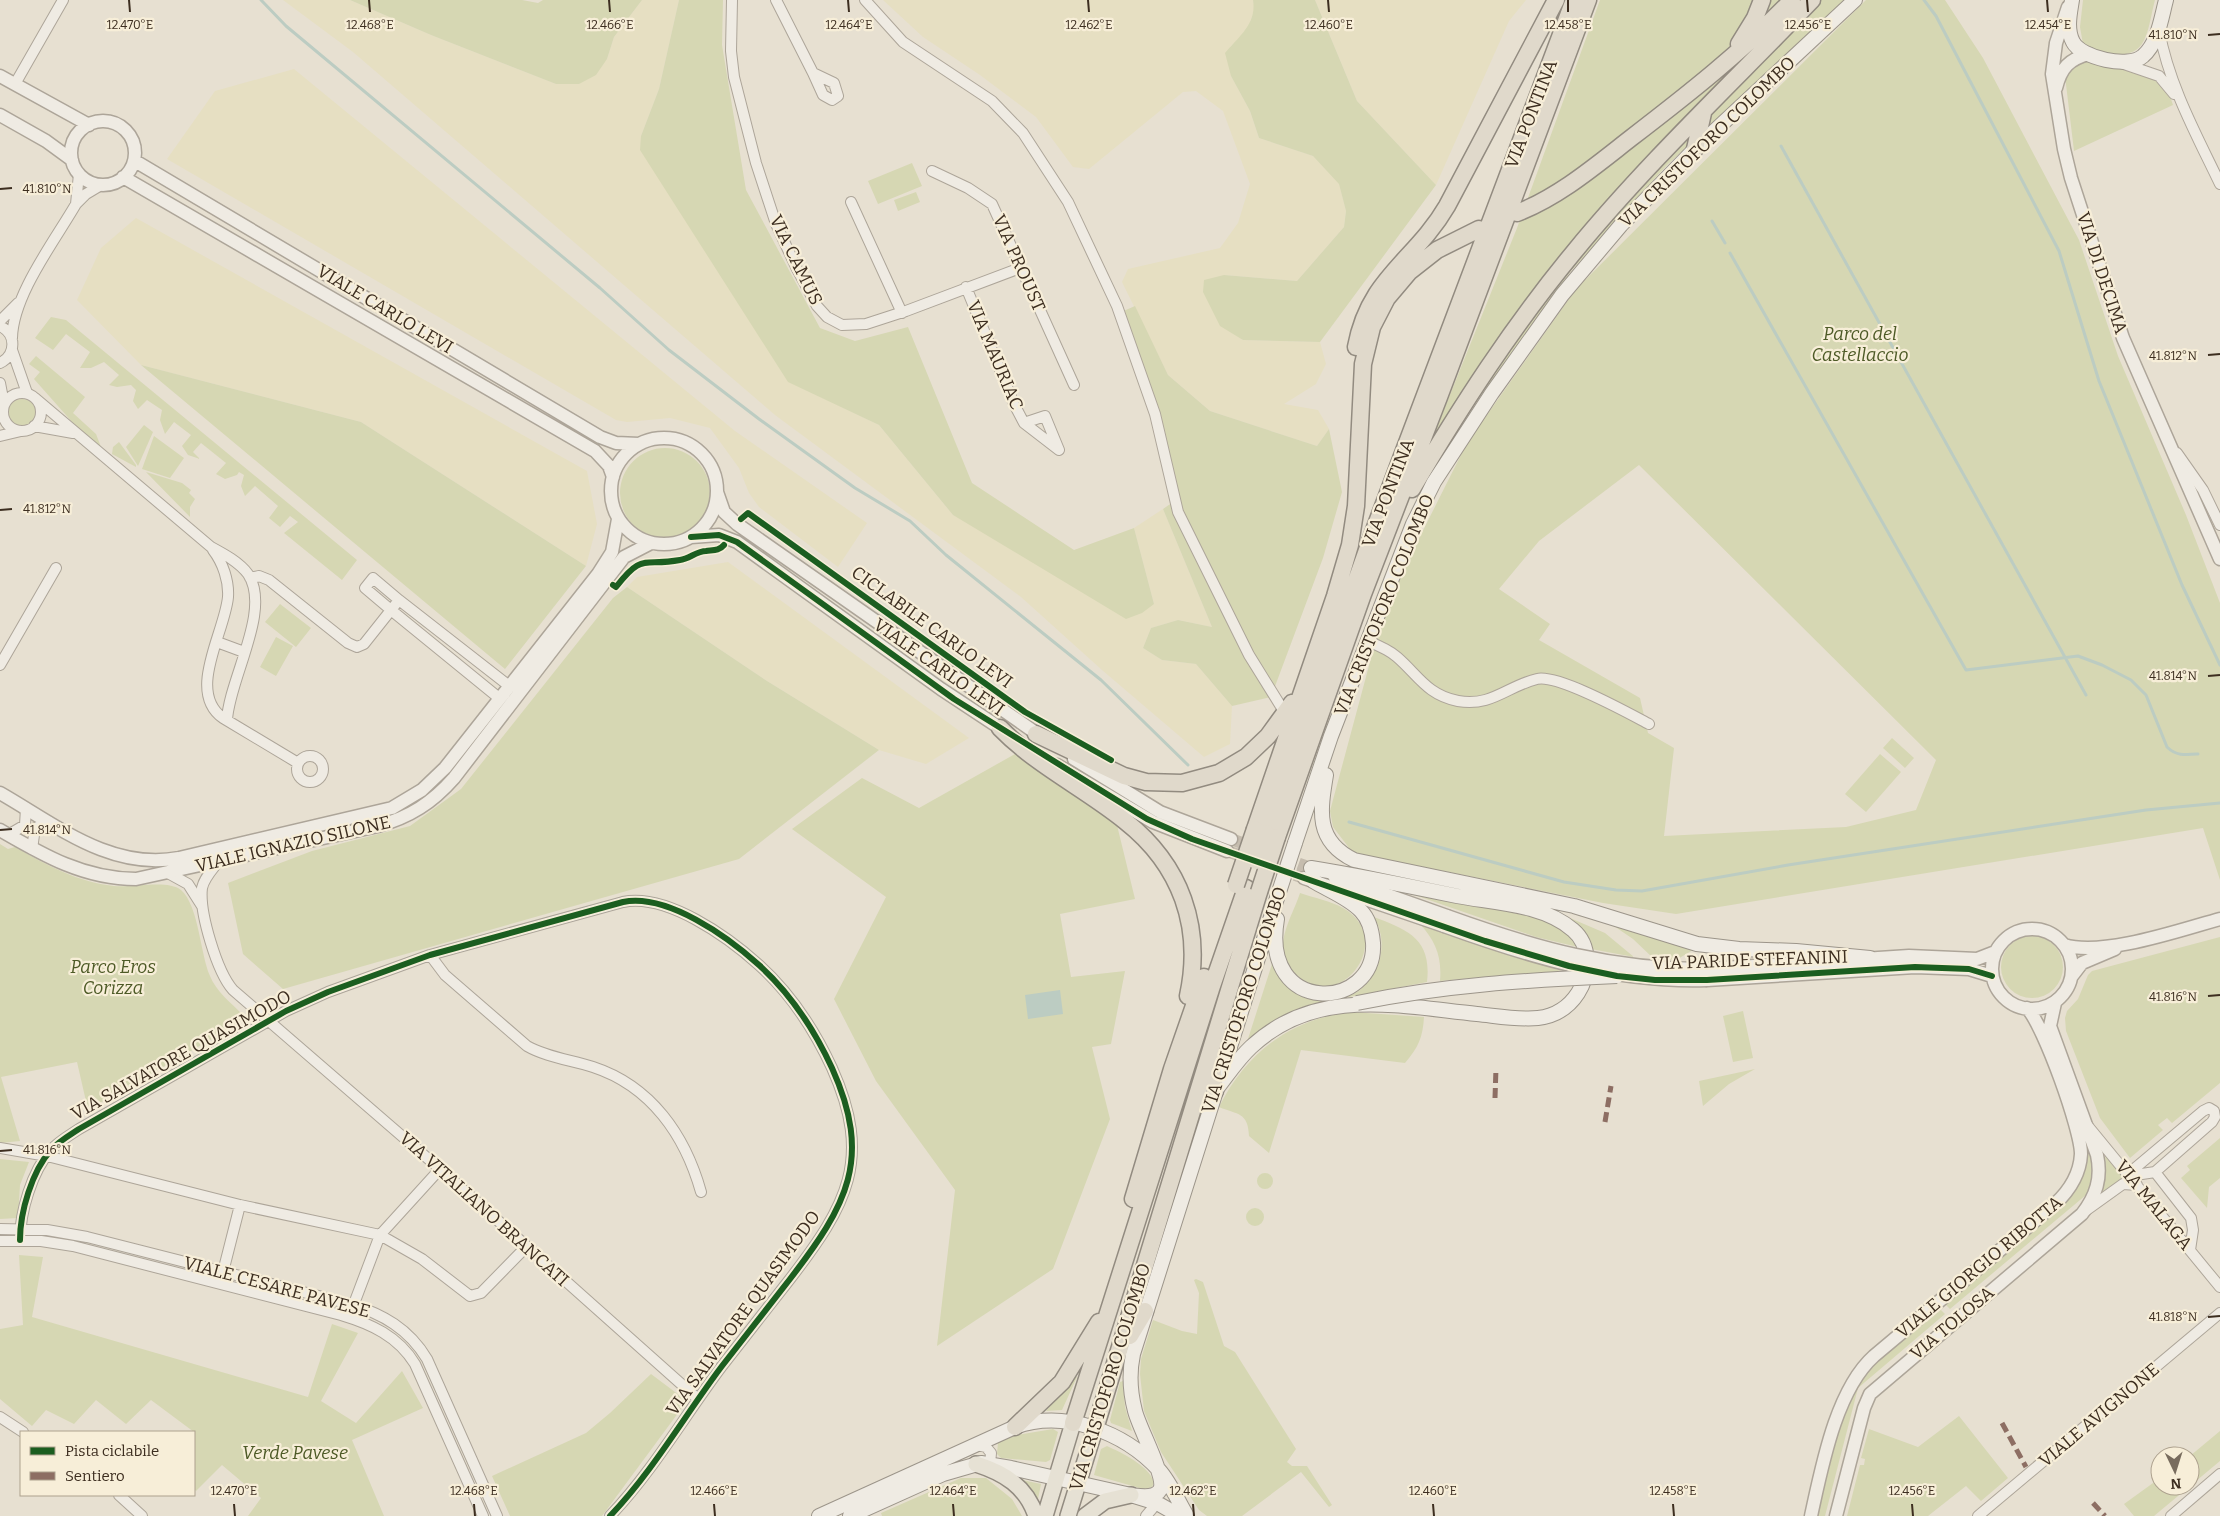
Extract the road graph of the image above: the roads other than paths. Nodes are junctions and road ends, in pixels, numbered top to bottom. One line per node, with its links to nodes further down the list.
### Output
1 (63, 0): 22 (street)
2 (732, 0): 43 (street, VIA CAMUS)
3 (776, 0): 20 (street)
4 (865, 0): 80 (street)
5 (1556, 0): 61 (highway)
6 (1574, 0): 91 (highway, VIA PONTINA)
7 (1588, 0): 15 (highway, VIA PONTINA)
8 (1596, 0): 15 (highway)
9 (1762, 0): 18 (highway)
10 (1792, 0): 18 (highway)
11 (1812, 0): 25 (highway, VIA CRISTOFORO COLOMBO)
12 (1856, 0): 28 (main road, VIA CRISTOFORO COLOMBO)
13 (2071, 0): 17 (main road, VIA DI DECIMA); 23 (street, VIA DI DECIMA)
14 (2166, 0): 16 (main road)
15 (1578, 28): 64 (highway, VIA PONTINA)
16 (2159, 28): 19 (main road); 24 (street)
17 (2089, 54): 19 (main road); 23 (street)
18 (1730, 59): 38 (highway)
19 (2117, 62): 24 (street)
20 (813, 73)
21 (0, 76): 22 (street)
22 (15, 84): 27 (street)
23 (2056, 90): 57 (street, VIA DI DECIMA)
24 (2178, 98): 34 (street)
25 (1703, 113): 28 (highway); 64 (highway, VIA CRISTOFORO COLOMBO)
26 (0, 115): 29 (street)
27 (89, 125): 29 (street); 30 (street)
28 (1695, 149): 73 (main road, VIA CRISTOFORO COLOMBO)
29 (72, 160): 32 (street)
30 (134, 161): 33 (street); 58 (street, VIALE CARLO LEVI)
31 (932, 171): 40 (street, VIA PROUST)
32 (79, 174): 35 (street); 37 (street)
33 (124, 177): 35 (street); 59 (street, VIALE CARLO LEVI)
34 (2220, 184)
35 (101, 185): 37 (street)
36 (851, 202): 43 (street)
37 (76, 204): 42 (street)
38 (1517, 213)
39 (1479, 229): 61 (highway, VIA CRISTOFORO COLOMBO)
40 (1020, 268): 41 (street, VIA CAMUS); 50 (street, VIA PROUST)
41 (966, 287): 43 (street, VIA CAMUS); 53 (street, VIA MAURIAC)
42 (19, 302): 44 (street); 46 (street)
43 (902, 313)
44 (0, 320)
45 (0, 326): 46 (street)
46 (12, 338): 47 (street)
47 (12, 350): 48 (street); 51 (street)
48 (0, 363)
49 (0, 383): 52 (street)
50 (1074, 385)
51 (31, 396): 52 (street); 54 (street); 55 (street)
52 (2, 410): 54 (street)
53 (1024, 423)
54 (29, 428): 55 (street); 56 (street)
55 (74, 433): 67 (street)
56 (0, 436)
57 (2168, 440): 63 (street); 68 (street, VIA DI DECIMA)
58 (639, 444): 59 (street); 60 (street)
59 (613, 477): 62 (street)
60 (717, 492): 65 (street); 84 (street, VIALE CARLO LEVI)
61 (1356, 506): 78 (highway, VIA CRISTOFORO COLOMBO)
62 (618, 519): 66 (street); 77 (street, VIALE IGNAZIO SILONE)
63 (2220, 525)
64 (1389, 527): 91 (highway, VIA CRISTOFORO COLOMBO)
65 (691, 537): 66 (street); 83 (street, VIALE CARLO LEVI)
66 (651, 543): 95 (street, VIALE IGNAZIO SILONE)
67 (211, 547): 70 (street); 74 (street)
68 (2220, 559)
69 (56, 568): 76 (street)
70 (250, 578): 72 (street); 75 (street)
71 (399, 600): 72 (street); 72 (street); 77 (street)
72 (392, 610): 79 (street)
73 (1366, 641): 82 (street); 85 (main road, VIA CRISTOFORO COLOMBO)
74 (218, 642): 75 (street); 81 (street)
75 (244, 652): 81 (street)
76 (0, 665)
77 (508, 685): 79 (street, VIALE IGNAZIO SILONE)
78 (1303, 687): 80 (highway); 91 (highway, VIA CRISTOFORO COLOMBO)
79 (499, 698): 89 (street, VIALE IGNAZIO SILONE)
80 (1285, 713): 84 (highway)
81 (227, 720): 86 (street)
82 (1649, 724)
83 (1000, 728): 94 (street, VIALE CARLO LEVI); 117 (highway)
84 (1036, 734): 92 (street, VIALE CARLO LEVI)
85 (1331, 736): 99 (main road, VIA CRISTOFORO COLOMBO, bridge); 107 (main road)
86 (298, 763)
87 (0, 793): 88 (street, VIALE IGNAZIO SILONE)
88 (26, 808): 89 (street, VIALE IGNAZIO SILONE); 90 (street)
89 (49, 822): 93 (street)
90 (4, 832): 93 (street, VIALE IGNAZIO SILONE)
91 (1266, 833): 98 (highway, VIA CRISTOFORO COLOMBO, bridge); 98 (highway, VIA CRISTOFORO COLOMBO, bridge)
92 (1231, 839)
93 (32, 849): 96 (street, VIALE IGNAZIO SILONE)
94 (1227, 851)
95 (218, 862): 96 (street, VIALE IGNAZIO SILONE); 100 (street)
96 (168, 873): 100 (street)
97 (1309, 873): 99 (main road); 102 (street, VIA PARIDE STEFANINI); 112 (main road, bridge)
98 (1247, 888): 116 (highway, VIA CRISTOFORO COLOMBO); 117 (highway, VIA CRISTOFORO COLOMBO); 140 (highway, VIA CRISTOFORO COLOMBO)
99 (1277, 898): 118 (main road, VIA CRISTOFORO COLOMBO)
100 (203, 909): 115 (street, VIA VITALIANO BRANCATI)
101 (2220, 919): 103 (street)
102 (1446, 921): 108 (street, VIA PARIDE STEFANINI, bridge); 109 (street, VIA PARIDE STEFANINI, bridge)
103 (2132, 942): 104 (street); 111 (street)
104 (2064, 945): 105 (street); 111 (street)
105 (1995, 952): 107 (street, VIA PARIDE STEFANINI); 110 (street)
106 (430, 955): 115 (street, VIA SALVATORE QUASIMODO); 126 (street); 146 (street, VIA SALVATORE QUASIMODO)
107 (1870, 958): 108 (street, VIA PARIDE STEFANINI)
108 (1708, 975): 109 (street, VIA PARIDE STEFANINI, bridge); 110 (street, VIA PARIDE STEFANINI)
109 (1617, 976): 112 (main road, bridge)
110 (1992, 976): 114 (street)
111 (2072, 976): 113 (street)
112 (1357, 1003): 118 (main road)
113 (2055, 1003): 114 (street); 119 (street)
114 (2027, 1008): 176 (street, VIALE GIORGIO RIBOTTA)
115 (268, 1021): 121 (street, VIA SALVATORE QUASIMODO); 122 (street, VIA VITALIANO BRANCATI)
116 (1213, 1042): 118 (highway); 145 (highway, VIA CRISTOFORO COLOMBO)
117 (1172, 1069): 140 (highway, VIA CRISTOFORO COLOMBO)
118 (1215, 1091): 142 (main road, VIA CRISTOFORO COLOMBO)
119 (2087, 1124): 124 (street, VIA MALAGA); 128 (street)
120 (0, 1148): 121 (street)
121 (47, 1156): 127 (street); 129 (street, VIA SALVATORE QUASIMODO)
122 (440, 1169): 131 (street); 134 (street, VIA VITALIANO BRANCATI)
123 (2155, 1172): 124 (street); 124 (street); 135 (street)
124 (2129, 1175): 125 (street, VIA MALAGA)
125 (2137, 1185): 128 (street, VIA TOLOSA); 135 (street, VIA MALAGA)
126 (701, 1192)
127 (240, 1205): 131 (street); 137 (street)
128 (2082, 1214): 177 (street, VIA TOLOSA)
129 (20, 1228): 130 (street, VIALE CESARE PAVESE); 132 (street, VIA SALVATORE QUASIMODO); 136 (street, VIALE CESARE PAVESE)
130 (0, 1229)
131 (380, 1234): 134 (street); 141 (street)
132 (20, 1240): 133 (street, VIALE CESARE PAVESE); 138 (street, VIALE CESARE PAVESE)
133 (0, 1241)
134 (526, 1246): 146 (street, VIA VITALIANO BRANCATI)
135 (2190, 1250): 139 (street, VIA MALAGA)
136 (195, 1264): 137 (street, VIALE CESARE PAVESE); 138 (street)
137 (223, 1272): 141 (street, VIALE CESARE PAVESE)
138 (192, 1277): 144 (street, VIALE CESARE PAVESE)
139 (2220, 1287)
140 (1112, 1301): 148 (highway, VIA CRISTOFORO COLOMBO); 149 (highway)
141 (354, 1305): 144 (street); 165 (street, VIALE CESARE PAVESE)
142 (1145, 1311): 145 (highway); 154 (main road, VIA CRISTOFORO COLOMBO)
143 (2220, 1313): 178 (street, VIALE AVIGNONE)
144 (350, 1317): 164 (street, VIALE CESARE PAVESE)
145 (1116, 1359): 150 (highway, VIA CRISTOFORO COLOMBO)
146 (698, 1399): 166 (street, VIA SALVATORE QUASIMODO)
147 (0, 1417): 151 (street)
148 (1073, 1423): 149 (main road); 150 (main road); 156 (main road, VIA CRISTOFORO COLOMBO)
149 (1015, 1427): 152 (main road)
150 (1095, 1429): 154 (main road); 157 (main road, VIA CRISTOFORO COLOMBO)
151 (21, 1431)
152 (977, 1445): 153 (street); 167 (main road)
153 (983, 1464): 156 (main road); 161 (main road); 169 (main road)
154 (1160, 1471): 158 (main road); 175 (main road)
155 (2220, 1474): 162 (street)
156 (1057, 1477): 157 (main road); 170 (main road, VIA CRISTOFORO COLOMBO)
157 (1079, 1482): 158 (main road); 171 (main road, VIA CRISTOFORO COLOMBO)
158 (1132, 1495): 160 (main road); 172 (main road)
159 (120, 1496): 163 (street)
160 (1160, 1509): 173 (street); 174 (main road)
161 (870, 1512): 168 (main road)
162 (2176, 1514)
163 (142, 1516)
164 (483, 1516)
165 (497, 1516)
166 (610, 1516)
167 (820, 1516)
168 (850, 1516)
169 (1036, 1516)
170 (1045, 1516)
171 (1068, 1516)
172 (1085, 1516)
173 (1146, 1516)
174 (1180, 1516)
175 (1186, 1516)
176 (1811, 1516)
177 (1836, 1516)
178 (1978, 1516)

